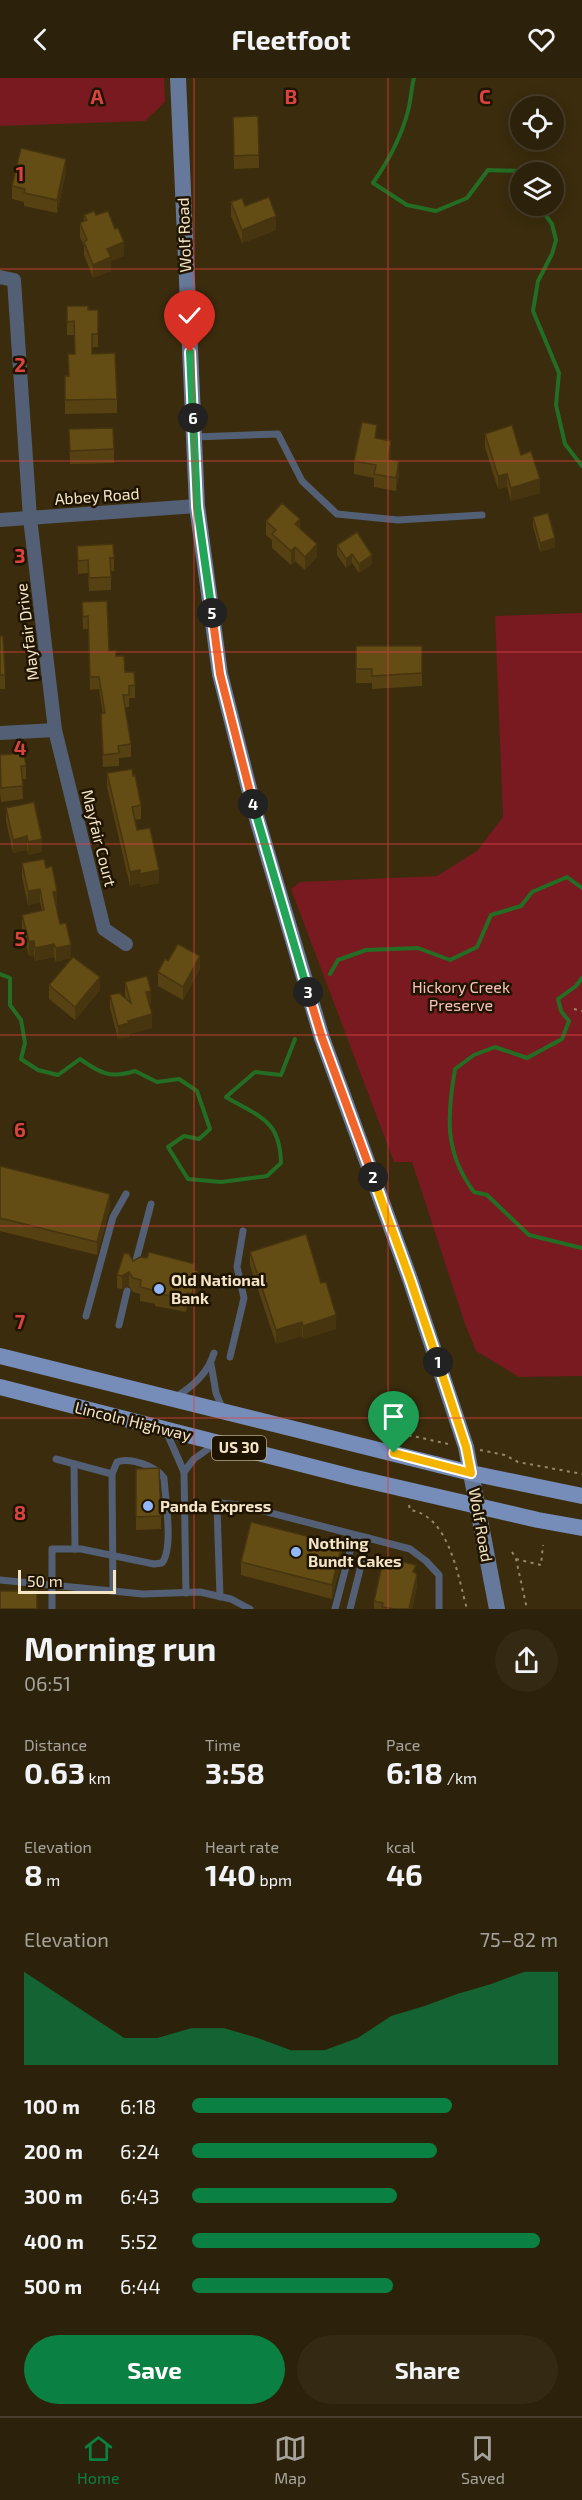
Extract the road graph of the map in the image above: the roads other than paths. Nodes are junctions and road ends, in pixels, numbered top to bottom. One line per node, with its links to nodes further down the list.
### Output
1 (178, 78): 3 (main road, Wolf Road)
2 (0, 277): 6 (street, Mayfair Drive)
3 (194, 437): 4 (main road, Wolf Road); 5 (lane)
4 (197, 506): 6 (street, Abbey Road); 30 (main road, Wolf Road)
5 (482, 515)
6 (30, 518): 7 (street, Abbey Road); 8 (street, Mayfair Drive)
7 (0, 520)
8 (54, 730): 9 (street); 10 (street, Mayfair Court)
9 (0, 732)
10 (126, 944)
11 (126, 1194): 16 (lane)
12 (151, 1204): 14 (lane)
13 (243, 1231): 20 (lane)
14 (134, 1269)
15 (128, 1291): 17 (lane)
16 (86, 1316)
17 (119, 1325)
18 (214, 1353): 21 (lane)
19 (0, 1356): 23 (main road, Lincoln Highway / US 30)
20 (230, 1357)
21 (211, 1364): 23 (lane); 24 (lane)
22 (0, 1387): 25 (main road, Lincoln Highway / US 30)
23 (174, 1398): 24 (main road, Lincoln Highway / US 30)
24 (224, 1411): 30 (main road, Lincoln Highway / US 30)
25 (165, 1429): 26 (main road, Lincoln Highway / US 30); 29 (lane)
26 (218, 1442): 29 (lane); 33 (main road, Lincoln Highway / US 30)
27 (56, 1459): 28 (lane)
28 (74, 1464): 31 (lane); 37 (lane)
29 (184, 1472): 42 (lane)
30 (471, 1473): 32 (main road, Lincoln Highway / US 30); 33 (main road, Wolf Road)
31 (112, 1474): 38 (lane); 38 (lane)
32 (582, 1496)
33 (478, 1505): 34 (main road, Lincoln Highway / US 30); 49 (main road, Wolf Road)
34 (582, 1528)
35 (354, 1536): 36 (lane); 43 (lane); 46 (lane)
36 (368, 1538): 47 (lane); 48 (lane)
37 (75, 1549): 38 (lane); 40 (lane)
38 (113, 1555): 41 (lane)
39 (0, 1580): 40 (lane)
40 (51, 1585): 41 (lane); 44 (lane)
41 (113, 1591): 42 (lane)
42 (186, 1593): 43 (lane)
43 (220, 1597): 45 (lane)
44 (52, 1609)
45 (250, 1609)
46 (335, 1609)
47 (350, 1609)
48 (439, 1609)
49 (497, 1609)

